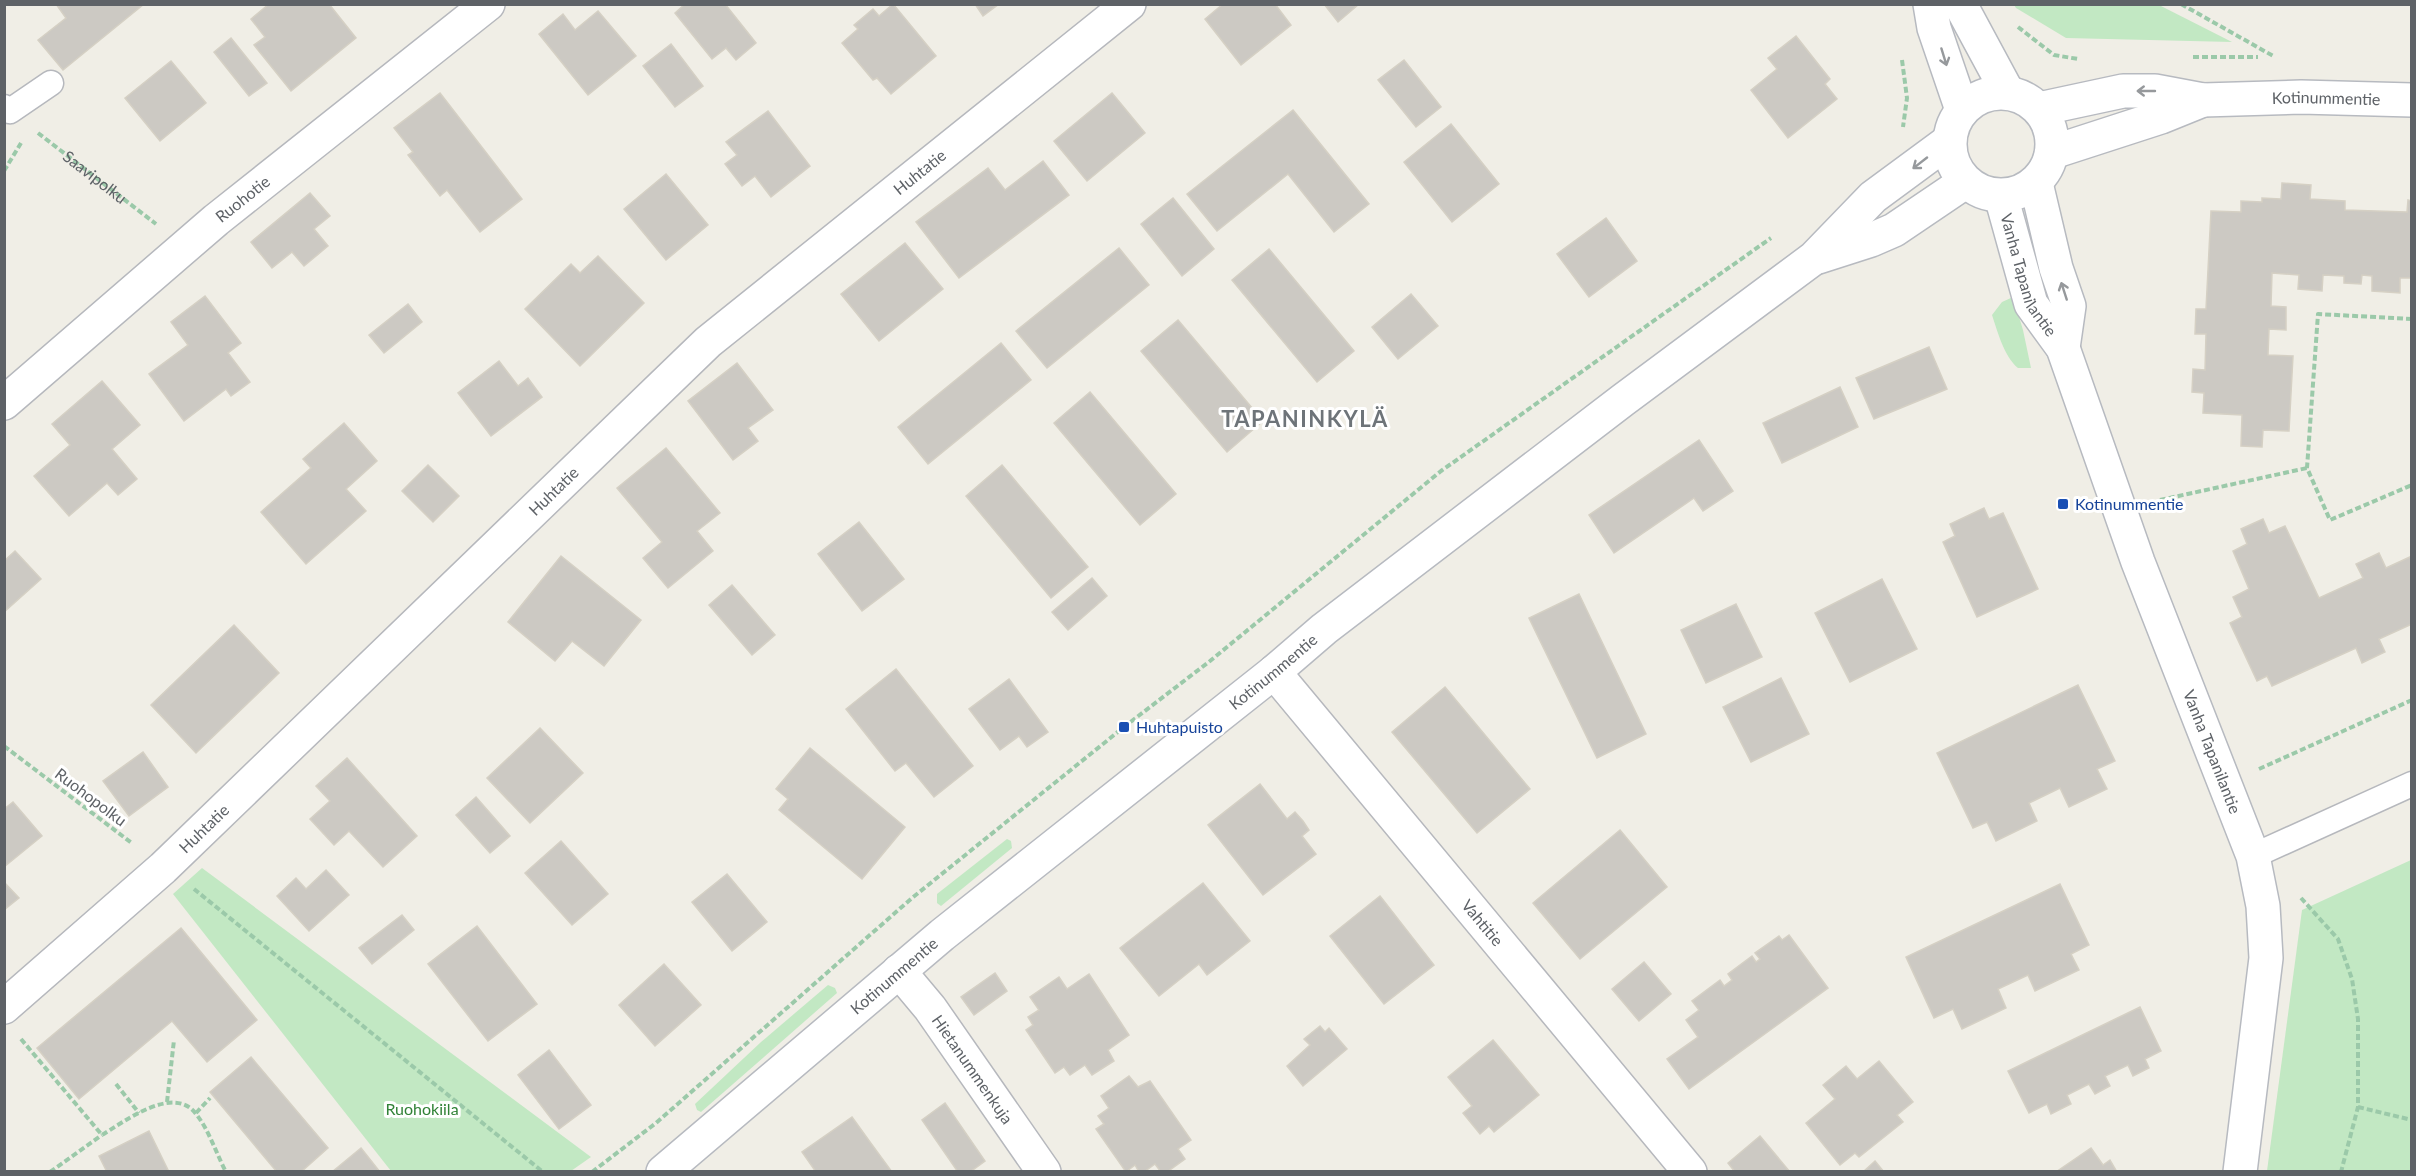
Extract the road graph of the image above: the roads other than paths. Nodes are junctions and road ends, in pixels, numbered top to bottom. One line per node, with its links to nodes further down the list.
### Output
1 (488, 4): 19 (street, Ruohotie)
2 (1129, 4): 24 (street, Huhtatie)
3 (1930, 4): 11 (street, one-way to 11)
4 (1960, 4): 6 (street)
5 (51, 83): 9 (lane)
6 (2008, 93): 10 (street); 11 (street)
7 (2203, 100): 8 (street, Kotinummentie); 10 (street, Kotinummentie, one-way to 10); 13 (street, Kotinummentie)
8 (2412, 100)
9 (7, 109)
10 (2039, 109): 13 (street)
11 (1962, 110): 12 (street)
12 (1949, 141): 14 (street); 17 (street, Kotinummentie, one-way to 17)
13 (2053, 152): 15 (street)
14 (1965, 182): 16 (street); 17 (street, Kotinummentie)
15 (2036, 183): 16 (street); 18 (street, Vanha Tapanilantie, one-way to 15)
16 (2001, 196): 18 (street, Vanha Tapanilantie)
17 (1814, 258): 20 (street, Kotinummentie)
18 (2062, 348): 22 (street, Vanha Tapanilantie)
19 (4, 403)
20 (1274, 672): 23 (street, Kotinummentie); 27 (street, Vahtitie)
21 (2412, 784): 22 (lane)
22 (2253, 856): 28 (street, Vanha Tapanilantie)
23 (899, 971): 25 (street, Kotinummentie); 26 (street, Hietanummenkuja)
24 (4, 1007)
25 (663, 1172)
26 (1044, 1172)
27 (1690, 1172)
28 (2240, 1172)

